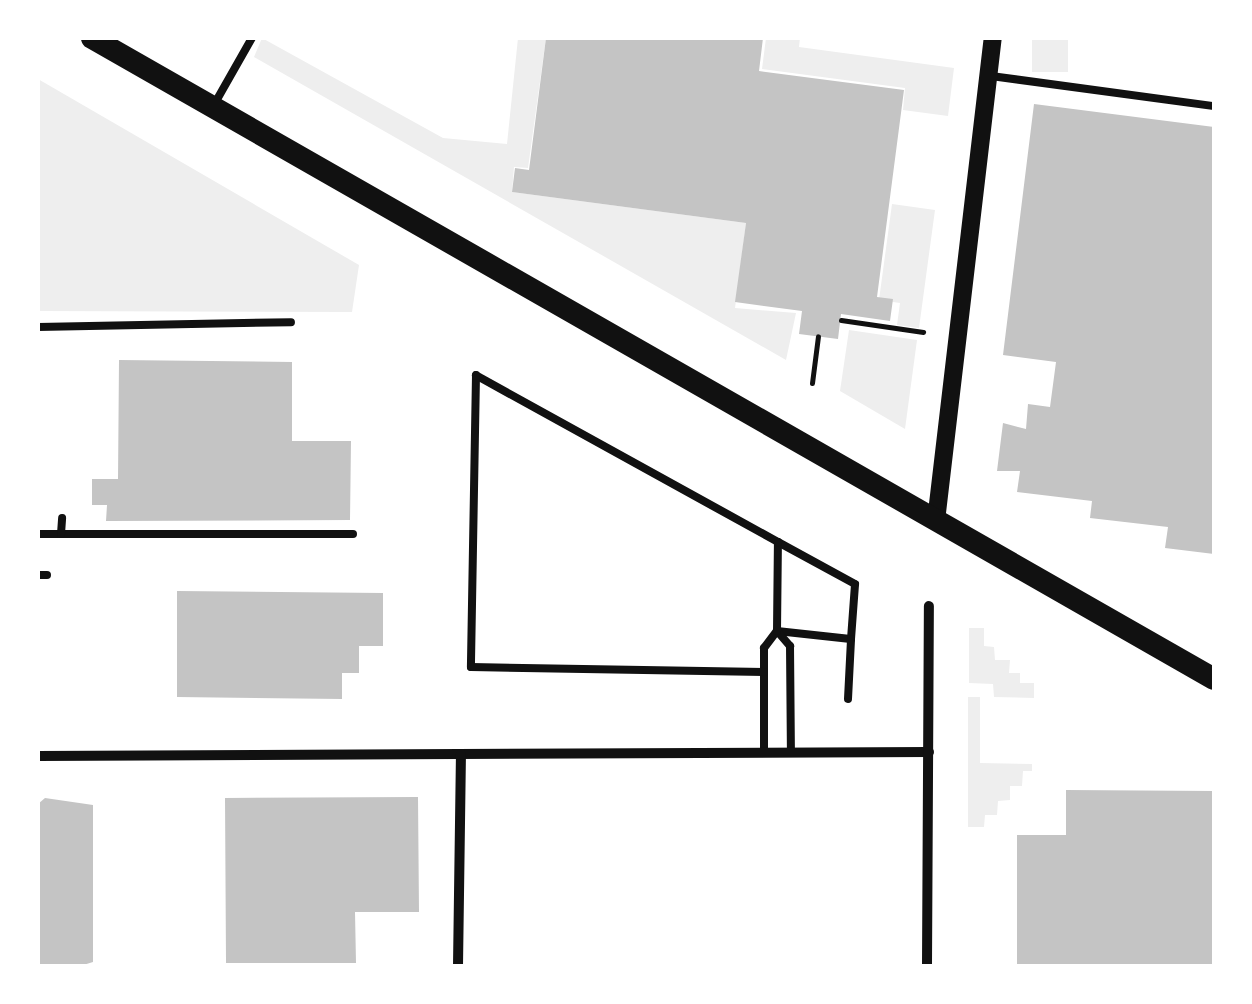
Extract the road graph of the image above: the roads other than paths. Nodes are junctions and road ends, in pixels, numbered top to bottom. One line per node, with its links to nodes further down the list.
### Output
1 (92, 38): 5 (main road)
2 (252, 38): 5 (lane)
3 (993, 38): 4 (street)
4 (988, 76): 6 (lane); 10 (street)
5 (213, 106): 10 (main road)
6 (1214, 106)
7 (291, 322): 8 (lane)
8 (38, 327)
9 (62, 518): 12 (lane)
10 (936, 520): 19 (main road)
11 (38, 534): 12 (lane)
12 (61, 534): 13 (lane)
13 (353, 534)
14 (778, 542): 16 (lane); 17 (lane); 18 (lane)
15 (929, 606): 23 (street)
16 (777, 631): 17 (lane); 18 (lane); 22 (lane)
17 (851, 639): 20 (lane)
18 (764, 672): 21 (lane)
19 (1214, 679)
20 (848, 699)
21 (764, 752): 22 (street); 24 (street)
22 (791, 752): 23 (street)
23 (930, 752): 27 (street)
24 (461, 754): 25 (street); 26 (street)
25 (38, 756)
26 (458, 966)
27 (928, 966)

